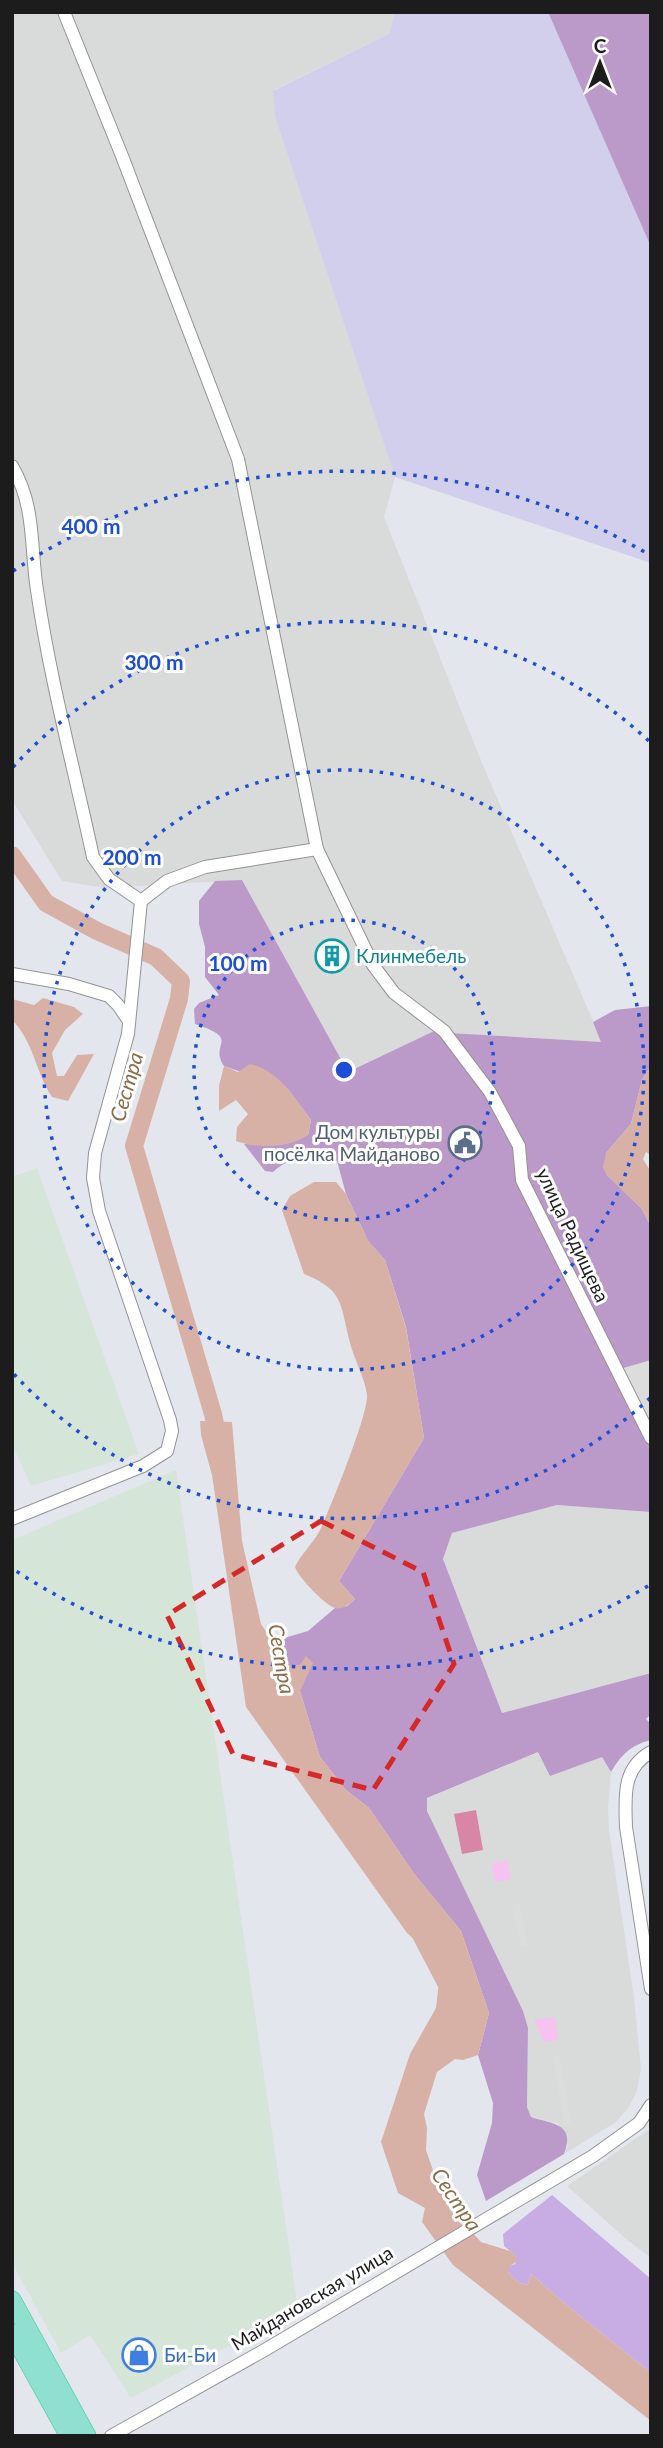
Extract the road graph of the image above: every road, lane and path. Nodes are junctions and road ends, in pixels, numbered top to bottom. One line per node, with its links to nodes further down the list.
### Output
1 (64, 12): 3 (street, улица Радищева)
2 (12, 466): 4 (street)
3 (317, 849): 4 (street); 7 (street, улица Радищева)
4 (141, 901): 6 (street)
5 (12, 974): 6 (street)
6 (129, 1018): 8 (street)
7 (651, 1438)
8 (12, 1519)
9 (651, 1752): 10 (street)
10 (651, 1989)
11 (651, 2105): 16 (street, Майдановская улица)
12 (12, 2300): 15 (highway)
13 (12, 2333): 14 (highway)
14 (69, 2436)
15 (87, 2436)
16 (111, 2436)

